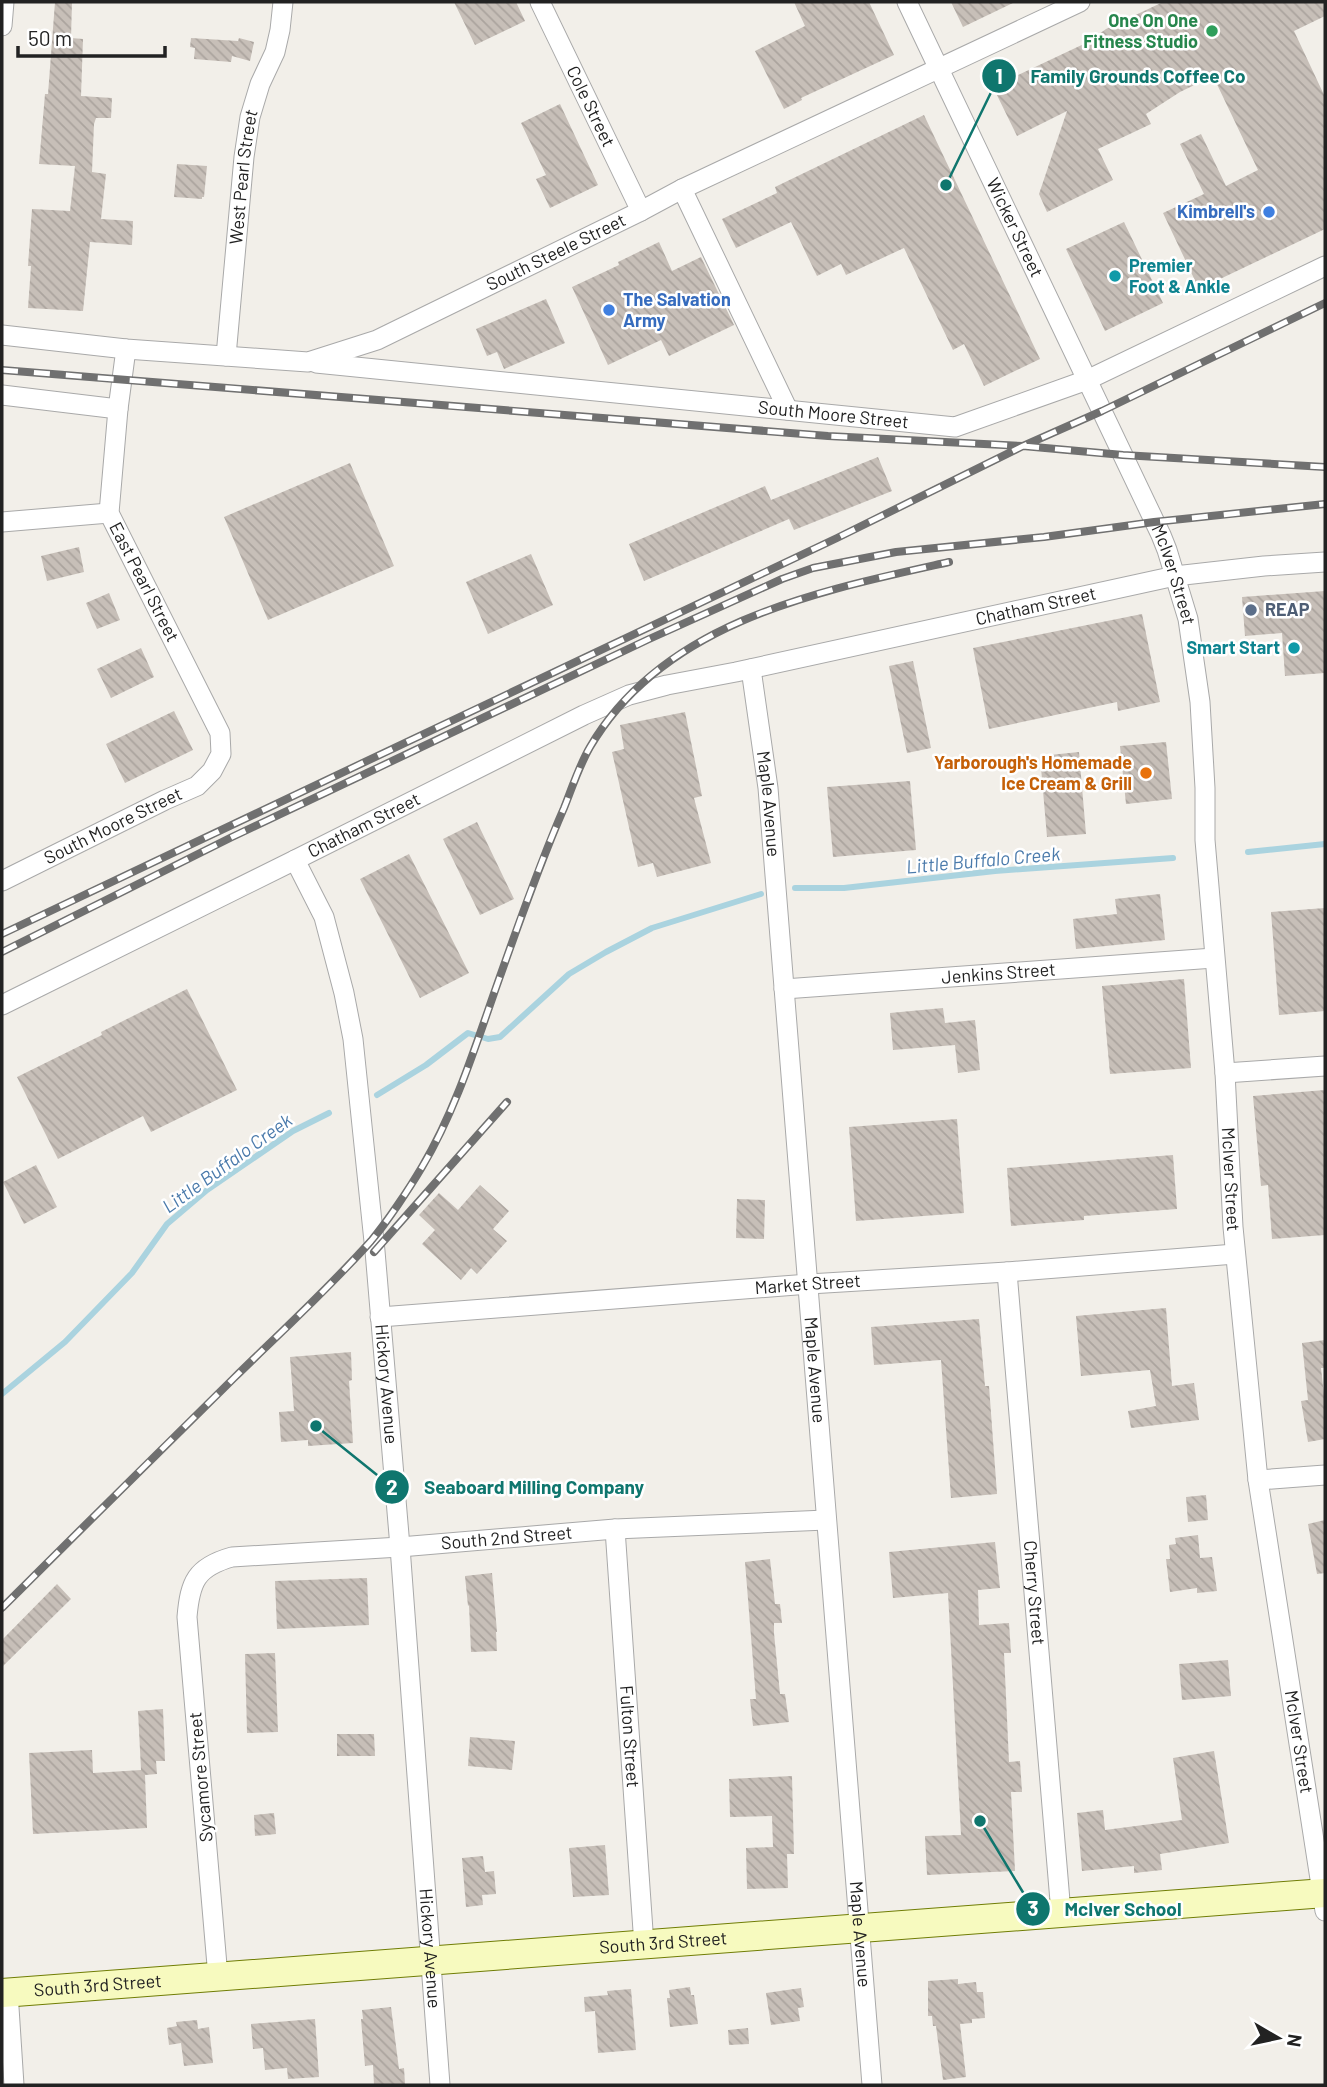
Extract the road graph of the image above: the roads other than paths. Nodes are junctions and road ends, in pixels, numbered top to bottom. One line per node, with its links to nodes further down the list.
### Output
1 (4, 2): 6 (street)
2 (283, 2): 13 (street, West Pearl Street)
3 (541, 2): 9 (street, Cole Street)
4 (907, 2): 7 (street, Wicker Street)
5 (1080, 2): 7 (street, South Steele Street)
6 (2, 26)
7 (939, 68): 8 (street, South Steele Street); 15 (street, Wicker Street)
8 (682, 189): 9 (street, South Steele Street); 18 (street)
9 (641, 211): 14 (street, South Steele Street)
10 (1325, 265): 15 (street, South Moore Street)
11 (2, 335): 12 (street, South Steele Street)
12 (126, 349): 13 (street, South Steele Street); 17 (street, East Pearl Street)
13 (226, 356): 14 (street, South Steele Street)
14 (308, 362): 18 (street, South Moore Street)
15 (1087, 380): 18 (street, South Moore Street); 19 (street, Wicker Street)
16 (2, 395): 17 (street)
17 (118, 408): 20 (street, East Pearl Street)
18 (788, 410)
19 (1123, 455): 23 (street, McIver Street)
20 (109, 513): 21 (street); 25 (street, East Pearl Street)
21 (2, 522)
22 (1325, 562): 23 (street, Chatham Street)
23 (1175, 576): 24 (street, Chatham Street); 28 (street, McIver Street)
24 (743, 670): 26 (street, Chatham Street); 29 (street, Maple Avenue)
25 (217, 763): 27 (street, South Moore Street)
26 (295, 860): 30 (street, Chatham Street); 36 (street, Hickory Avenue)
27 (2, 881)
28 (1214, 958): 29 (street, Jenkins Street); 32 (street, McIver Street)
29 (784, 989): 35 (street, Maple Avenue)
30 (2, 1005)
31 (1325, 1066): 32 (street)
32 (1225, 1073): 33 (street, McIver Street)
33 (1235, 1254): 34 (street, Market Street); 38 (street, McIver Street)
34 (1007, 1272): 35 (street, Market Street); 44 (street, Cherry Street)
35 (809, 1284): 36 (street, Market Street); 39 (street, Maple Avenue)
36 (380, 1317): 41 (street, Hickory Avenue)
37 (1325, 1475): 38 (street)
38 (1258, 1480): 43 (street, McIver Street)
39 (825, 1520): 40 (street, South 2nd Street); 45 (street, Maple Avenue)
40 (615, 1529): 41 (street, South 2nd Street); 46 (street, Fulton Street)
41 (400, 1547): 42 (street, South 2nd Street); 47 (street, Hickory Avenue)
42 (195, 1579): 48 (street, Sycamore Street)
43 (1324, 1899): 44 (street, South 3rd Street)
44 (1061, 1913): 45 (street, South 3rd Street)
45 (859, 1928): 46 (street, South 3rd Street); 52 (street, Maple Avenue)
46 (644, 1945): 47 (street, South 3rd Street)
47 (430, 1960): 48 (street, South 3rd Street); 51 (street, Hickory Avenue)
48 (218, 1976): 49 (street, South 3rd Street)
49 (5, 1992): 50 (street)
50 (14, 2085)
51 (440, 2085)
52 (872, 2085)

